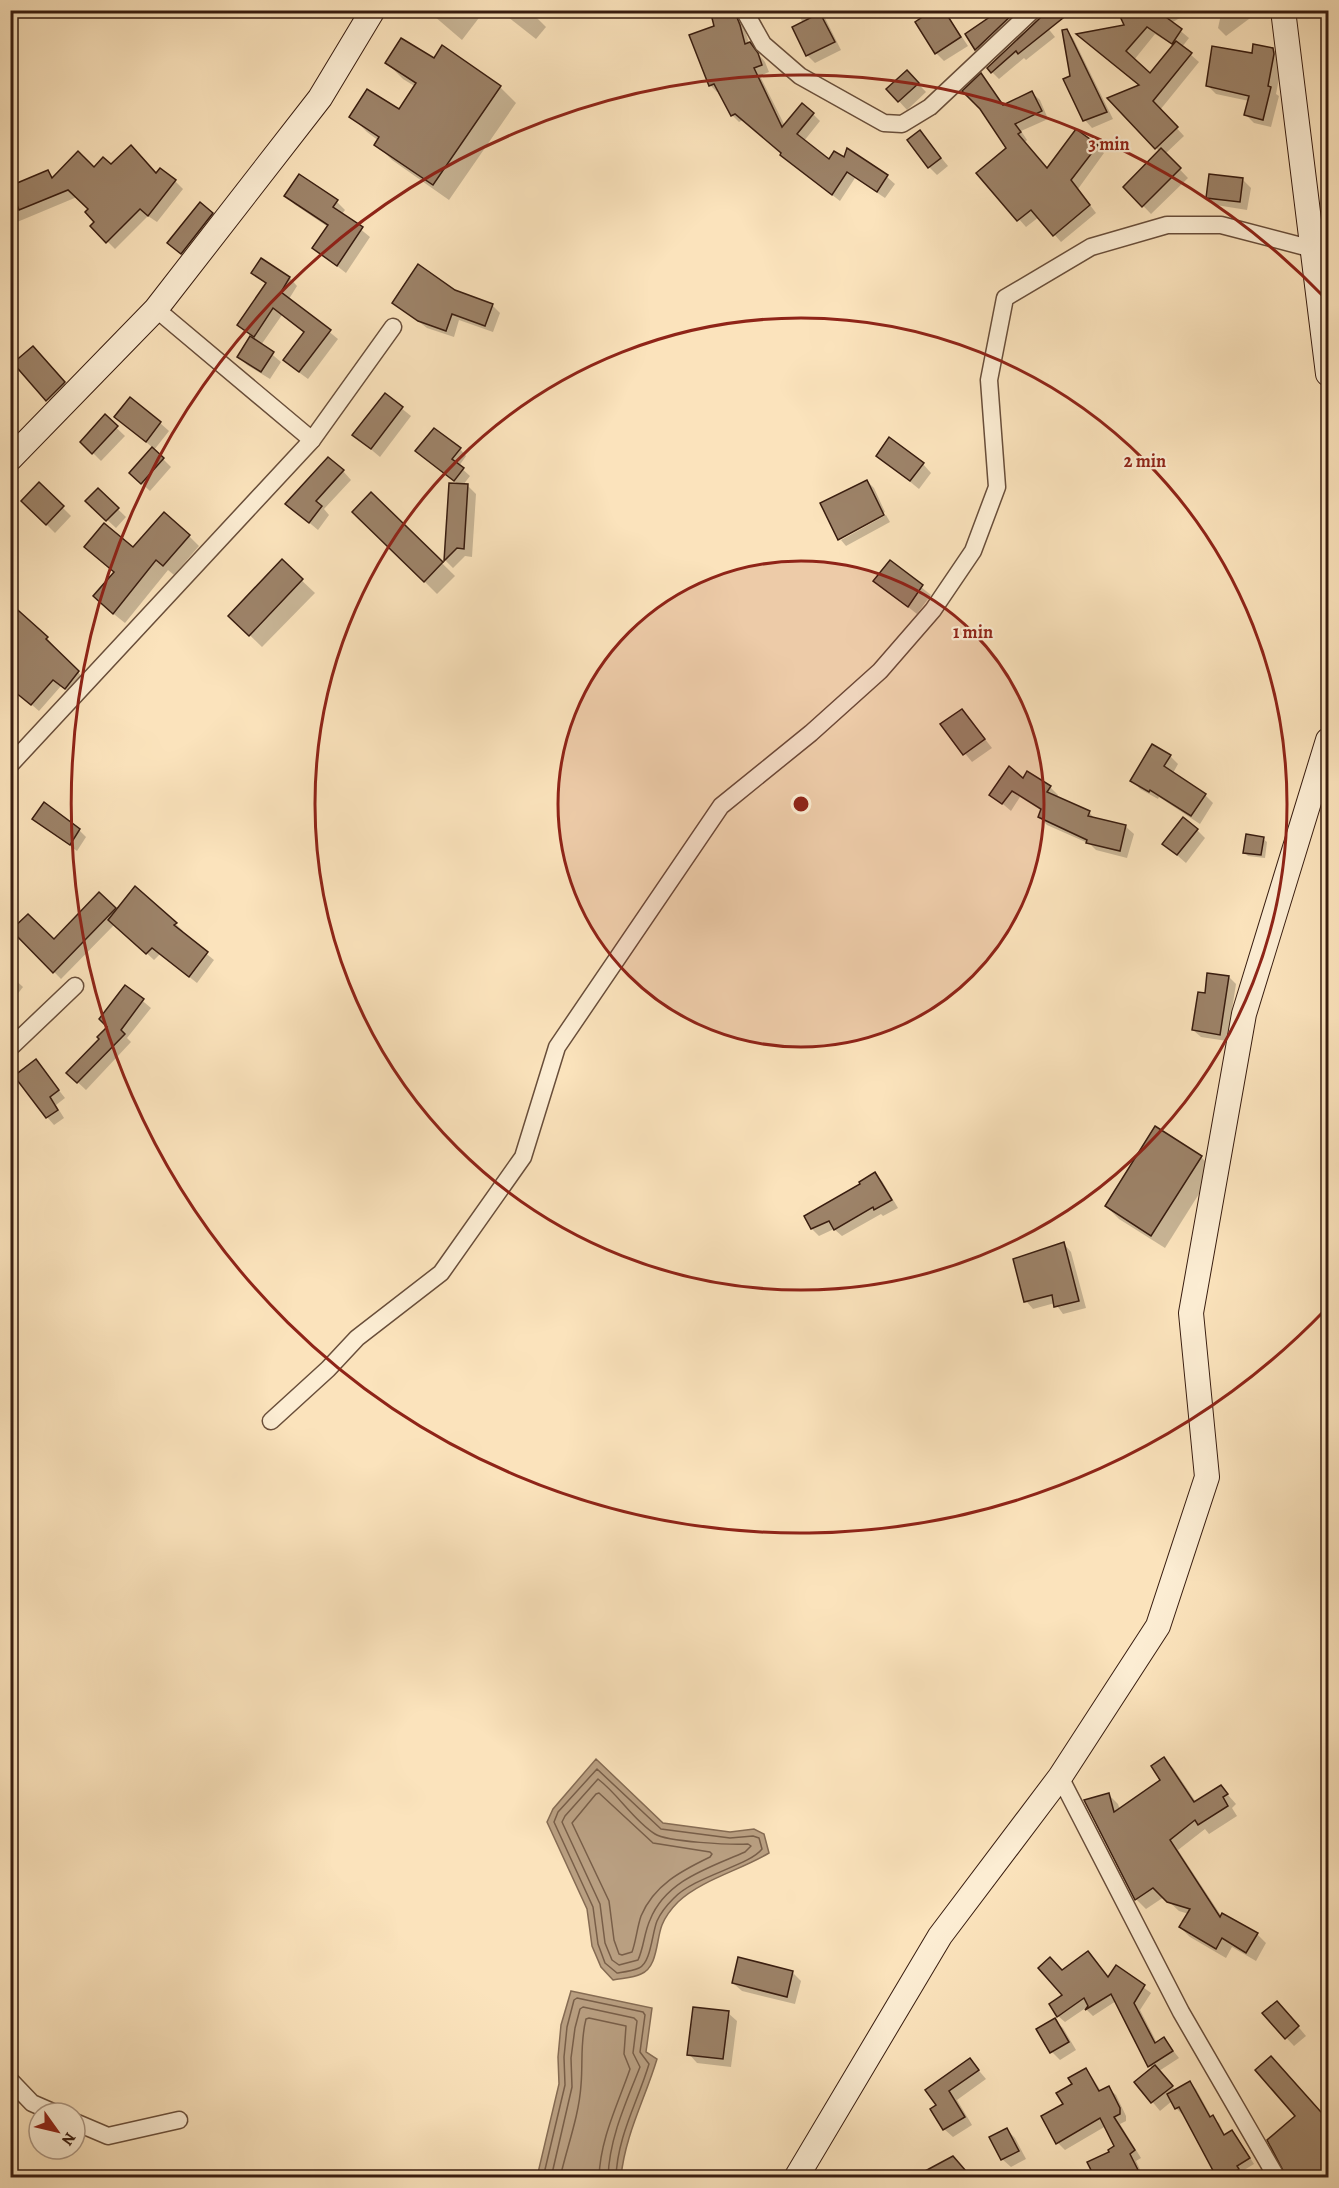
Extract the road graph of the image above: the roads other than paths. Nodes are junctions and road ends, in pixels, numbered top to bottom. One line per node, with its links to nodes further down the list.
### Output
1 (373, 10): 6 (main road)
2 (744, 10): 3 (street)
3 (1033, 10)
4 (1283, 10): 5 (main road)
5 (1313, 249): 8 (main road); 15 (street)
6 (156, 309): 9 (street); 10 (main road)
7 (393, 327): 9 (street)
8 (1329, 374)
9 (312, 440): 12 (street)
10 (10, 459)
11 (1329, 740): 16 (main road)
12 (10, 765)
13 (75, 986): 14 (street)
14 (10, 1047)
15 (271, 1421)
16 (1060, 1778): 21 (main road); 22 (street)
17 (10, 2080): 18 (street)
18 (30, 2101)
19 (179, 2120): 20 (street)
20 (87, 2127)
21 (796, 2178)
22 (1277, 2178)

